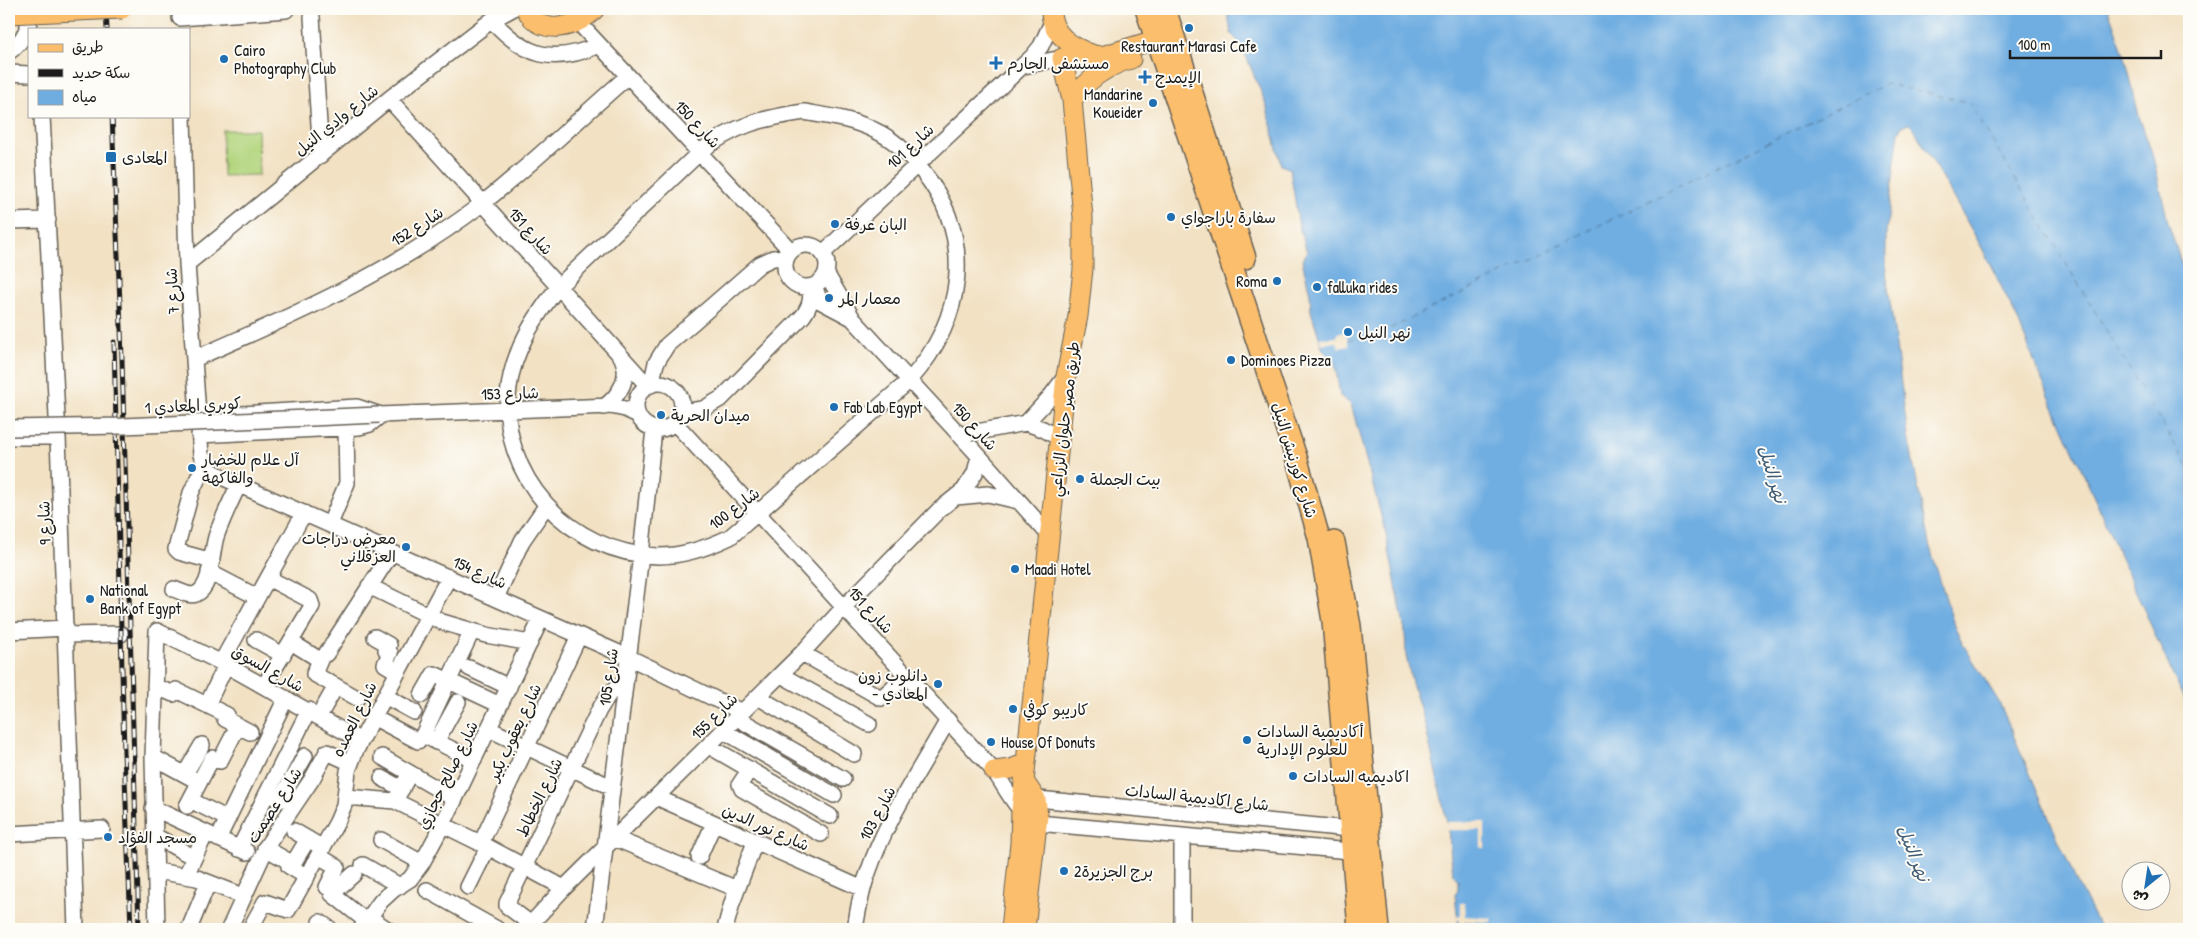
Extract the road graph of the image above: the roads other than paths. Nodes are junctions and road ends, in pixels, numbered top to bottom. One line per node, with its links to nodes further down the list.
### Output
1 (122, 9): 8 (main road, bridge)
2 (512, 9): 13 (street, شارع وادي النيل)
3 (526, 9): 14 (main road)
4 (595, 9): 14 (main road)
5 (1146, 9): 15 (highway, شارع كورنيش النيل)
6 (1165, 9): 15 (highway, شارع كورنيش النيل)
7 (286, 10): 9 (street)
8 (9, 14)
9 (181, 16)
10 (1052, 16): 18 (main road); 21 (street, شارع 101)
11 (312, 17): 30 (street)
12 (30, 19): 17 (street)
13 (492, 20): 16 (street); 25 (street, شارع وادي النيل)
14 (578, 22): 16 (street, شارع 150)
15 (1166, 42): 19 (main road); 160 (highway, شارع كورنيش النيل)
16 (599, 45): 24 (street, شارع 150)
17 (9, 52)
18 (1099, 56): 19 (main road); 20 (main road)
19 (1121, 57): 26 (main road)
20 (1062, 58): 21 (street, شارع 101); 26 (main road, طريق مصر حلوان الزراعي)
21 (1022, 66): 31 (street, شارع 101)
22 (9, 73): 23 (street)
23 (28, 74)
24 (628, 76): 29 (street, شارع 150); 32 (street, شارع 152)
25 (389, 100): 30 (street, شارع وادي النيل); 32 (street, شارع 151)
26 (1072, 100): 44 (main road, طريق مصر حلوان الزراعي)
27 (42, 118): 33 (street, شارع 9)
28 (183, 118): 37 (street, شارع 7)
29 (700, 152): 31 (street, شارع 100); 36 (street, شارع 150); 40 (street, شارع 100)
30 (321, 155): 37 (street, شارع وادي النيل)
31 (916, 164): 35 (street, شارع 101); 45 (street, شارع 100)
32 (483, 203): 40 (street, شارع 151); 42 (street, شارع 152)
33 (48, 220): 34 (street); 59 (street, شارع 9)
34 (9, 221)
35 (823, 253): 36 (street); 38 (street)
36 (789, 254): 39 (street); 46 (street)
37 (187, 264): 42 (street, شارع 7)
38 (826, 273): 39 (street); 41 (street, شارع 150)
39 (812, 286): 41 (street, شارع 150); 52 (street)
40 (558, 287): 43 (street, شارع 151); 48 (street, شارع 100)
41 (853, 319): 45 (street, شارع 150)
42 (194, 358): 51 (street, شارع 7)
43 (622, 358): 46 (street, شارع 151); 47 (street)
44 (1066, 376): 53 (street); 61 (main road, طريق مصر حلوان الزراعي)
45 (910, 380): 58 (street, شارع 150); 69 (street, شارع 100)
46 (649, 385): 50 (street); 52 (street)
47 (604, 407): 48 (street, شارع 153); 50 (street, شارع 153)
48 (508, 411): 49 (street, شارع 153); 67 (street, شارع 100)
49 (380, 415): 51 (street, شارع 153); 54 (street, كوبري المعادي 1, bridge); 55 (street, شارع 153)
50 (638, 415): 56 (street)
51 (198, 416): 57 (street, شارع 7)
52 (678, 418): 56 (street); 69 (street, شارع 151)
53 (1026, 423): 58 (street); 61 (street)
54 (9, 428)
55 (346, 428): 57 (street, شارع 153); 70 (street)
56 (654, 429): 73 (street, شارع 105)
57 (199, 435): 63 (street, شارع 7)
58 (960, 435): 62 (street, شارع 150)
59 (58, 437): 60 (street); 86 (street, شارع 9)
60 (9, 438)
61 (1058, 438): 71 (main road, طريق مصر حلوان الزراعي)
62 (979, 456): 65 (street, شارع 155); 66 (street, شارع 150)
63 (205, 463): 64 (street, شارع 154); 74 (street)
64 (239, 484): 68 (street, شارع 154); 74 (street)
65 (956, 497): 66 (street); 81 (street, شارع 155)
66 (1018, 501): 71 (street, شارع 150)
67 (546, 506): 73 (street, شارع 100); 80 (street)
68 (304, 513): 70 (street, شارع 154); 76 (street)
69 (758, 513): 73 (street, شارع 100); 81 (street, شارع 151)
70 (330, 524): 72 (street, شارع 154)
71 (1050, 536): 143 (main road, طريق مصر حلوان الزراعي)
72 (392, 552): 75 (street, شارع 154); 77 (street)
73 (641, 554): 95 (street, شارع 105)
74 (211, 566): 78 (street); 79 (street)
75 (449, 577): 80 (street, شارع 154); 82 (street, شارع العمده)
76 (268, 578): 79 (street); 92 (street)
77 (369, 586): 82 (street); 93 (street)
78 (174, 589)
79 (257, 597): 96 (street)
80 (496, 598): 83 (street, شارع 154)
81 (844, 607): 94 (street, شارع 155); 100 (street, شارع 151)
82 (428, 616): 85 (street); 98 (street, شارع العمده)
83 (542, 619): 88 (street, شارع 154); 91 (street, شارع صالح حجازي)
84 (9, 631): 86 (street)
85 (472, 631): 91 (street); 101 (street)
86 (66, 632): 87 (street); 161 (street, شارع 9)
87 (120, 634)
88 (579, 636): 95 (street, شارع 154); 127 (street, شارع يعقوب بكير)
89 (375, 637): 98 (street)
90 (256, 640): 92 (street)
91 (530, 643): 106 (street, شارع صالح حجازي)
92 (287, 649): 104 (street); 105 (street)
93 (326, 654)
94 (802, 654): 99 (street, شارع 155); 100 (street)
95 (628, 657): 102 (street, شارع 105); 117 (street, شارع 154)
96 (223, 664): 103 (street, شارع السوق); 104 (street, شارع السوق); 113 (street)
97 (469, 668): 106 (street)
98 (398, 672): 108 (street, شارع العمده)
99 (781, 674): 109 (street, شارع 155); 120 (street)
100 (907, 675): 119 (street, شارع 151)
101 (449, 681): 107 (street); 114 (street); 123 (street)
102 (624, 682): 134 (street, شارع الخطاط); 142 (street, شارع 105)
103 (155, 686): 113 (street); 130 (street)
104 (264, 686): 110 (street, شارع السوق)
105 (336, 686): 111 (street); 116 (street)
106 (509, 687): 114 (street, شارع صالح حجازي)
107 (422, 695)
108 (384, 696): 115 (street); 118 (street, شارع العمده)
109 (758, 697): 117 (street, شارع 155); 128 (street)
110 (286, 698): 116 (street, شارع السوق); 149 (street)
111 (356, 698)
112 (458, 702): 123 (street)
113 (207, 705): 141 (street)
114 (500, 705): 121 (street, شارع صالح حجازي)
115 (414, 712)
116 (314, 713): 124 (street, شارع السوق); 144 (street)
117 (740, 715): 122 (street, شارع 155); 140 (street, شارع 154)
118 (373, 718): 123 (street); 124 (street, شارع العمده)
119 (948, 720): 136 (street, شارع 151); 192 (street, شارع 103)
120 (869, 724)
121 (489, 729): 127 (street); 132 (street, شارع صالح حجازي)
122 (724, 731): 126 (street, شارع 155); 146 (street)
123 (426, 739): 132 (street)
124 (361, 741): 133 (street, شارع العمده)
125 (202, 745): 138 (street)
126 (709, 746): 135 (street); 148 (street, شارع 155)
127 (527, 747): 134 (street); 172 (street, شارع يعقوب بكير)
128 (854, 754)
129 (305, 756): 144 (street)
130 (152, 757): 138 (street); 151 (street)
131 (382, 757): 137 (street)
132 (474, 760): 150 (street, شارع صالح حجازي)
133 (350, 763): 147 (street, شارع العمده); 176 (street, شارع عصمت)
134 (572, 768): 142 (street); 181 (street, شارع الخطاط)
135 (750, 769): 154 (street); 164 (street)
136 (994, 771): 143 (street, شارع 151); 143 (main road)
137 (410, 773): 145 (street); 150 (street)
138 (185, 774): 141 (street)
139 (382, 778): 145 (street)
140 (843, 778)
141 (200, 782): 155 (street)
142 (612, 787): 171 (street, شارع 105)
143 (1026, 790): 153 (street, شارع اكاديمية السادات); 156 (main road, طريق مصر حلوان الزراعي); 207 (main road, طريق مصر حلوان الزراعي)
144 (267, 793): 152 (street)
145 (399, 795): 147 (street); 158 (street)
146 (834, 795)
147 (346, 797): 174 (street, شارع العمده)
148 (656, 797): 157 (street, شارع نور الدين); 171 (street, شارع 155)
149 (237, 800): 152 (street); 155 (street)
150 (455, 800): 158 (street, شارع صالح حجازي)
151 (154, 808): 166 (street); 167 (street)
152 (258, 810): 173 (street)
153 (1170, 812): 160 (street, شارع اكاديمية السادات); 165 (street)
154 (830, 816)
155 (228, 819): 167 (street)
156 (1037, 822): 165 (street); 208 (main road, طريق مصر حلوان الزراعي)
157 (714, 823): 170 (street, شارع نور الدين); 178 (street)
158 (443, 824): 172 (street); 180 (street, شارع صالح حجازي)
159 (102, 829): 161 (street)
160 (1360, 830): 175 (highway, شارع كورنيش النيل)
161 (72, 831): 163 (street); 197 (street, شارع 9)
162 (294, 831): 168 (street)
163 (9, 834)
164 (821, 834)
165 (1176, 835): 175 (street); 209 (street)
166 (155, 836): 177 (street); 182 (street)
167 (212, 836): 173 (street); 177 (street)
168 (308, 839): 174 (street); 179 (street)
169 (381, 840): 180 (street)
170 (755, 842): 190 (street); 192 (street, شارع نور الدين)
171 (609, 843): 189 (street, شارع 155); 190 (street); 204 (street, شارع 105)
172 (485, 845): 181 (street); 188 (street, شارع يعقوب بكير)
173 (240, 849): 176 (street)
174 (321, 852): 184 (street, شارع العمده); 187 (street)
175 (1362, 852): 210 (highway, شارع كورنيش النيل); 211 (highway, شارع كورنيش النيل)
176 (263, 853): 184 (street); 193 (street, شارع عصمت)
177 (194, 856): 183 (street)
178 (699, 858)
179 (294, 862)
180 (422, 863): 186 (street, شارع صالح حجازي)
181 (525, 866): 189 (street); 196 (street, شارع الخطاط)
182 (157, 871): 183 (street); 198 (street)
183 (186, 875): 185 (street)
184 (307, 877): 201 (street, شارع العمده)
185 (208, 882): 193 (street); 199 (street)
186 (400, 886): 195 (street, شارع صالح حجازي); 195 (street)
187 (327, 887)
188 (468, 887)
189 (564, 888): 196 (street, شارع 155)
190 (737, 889): 205 (street)
191 (427, 890): 203 (street)
192 (863, 890): 206 (street, شارع 103)
193 (244, 896): 194 (street, شارع عصمت)
194 (236, 914): 200 (street, شارع عصمت); 201 (street)
195 (365, 922): 202 (street)
196 (528, 926)
197 (76, 929)
198 (158, 929)
199 (189, 929)
200 (229, 929)
201 (249, 929)
202 (387, 929)
203 (497, 929)
204 (594, 929)
205 (725, 929)
206 (855, 929)
207 (1011, 929)
208 (1025, 929)
209 (1182, 929)
210 (1359, 929)
211 (1378, 929)

